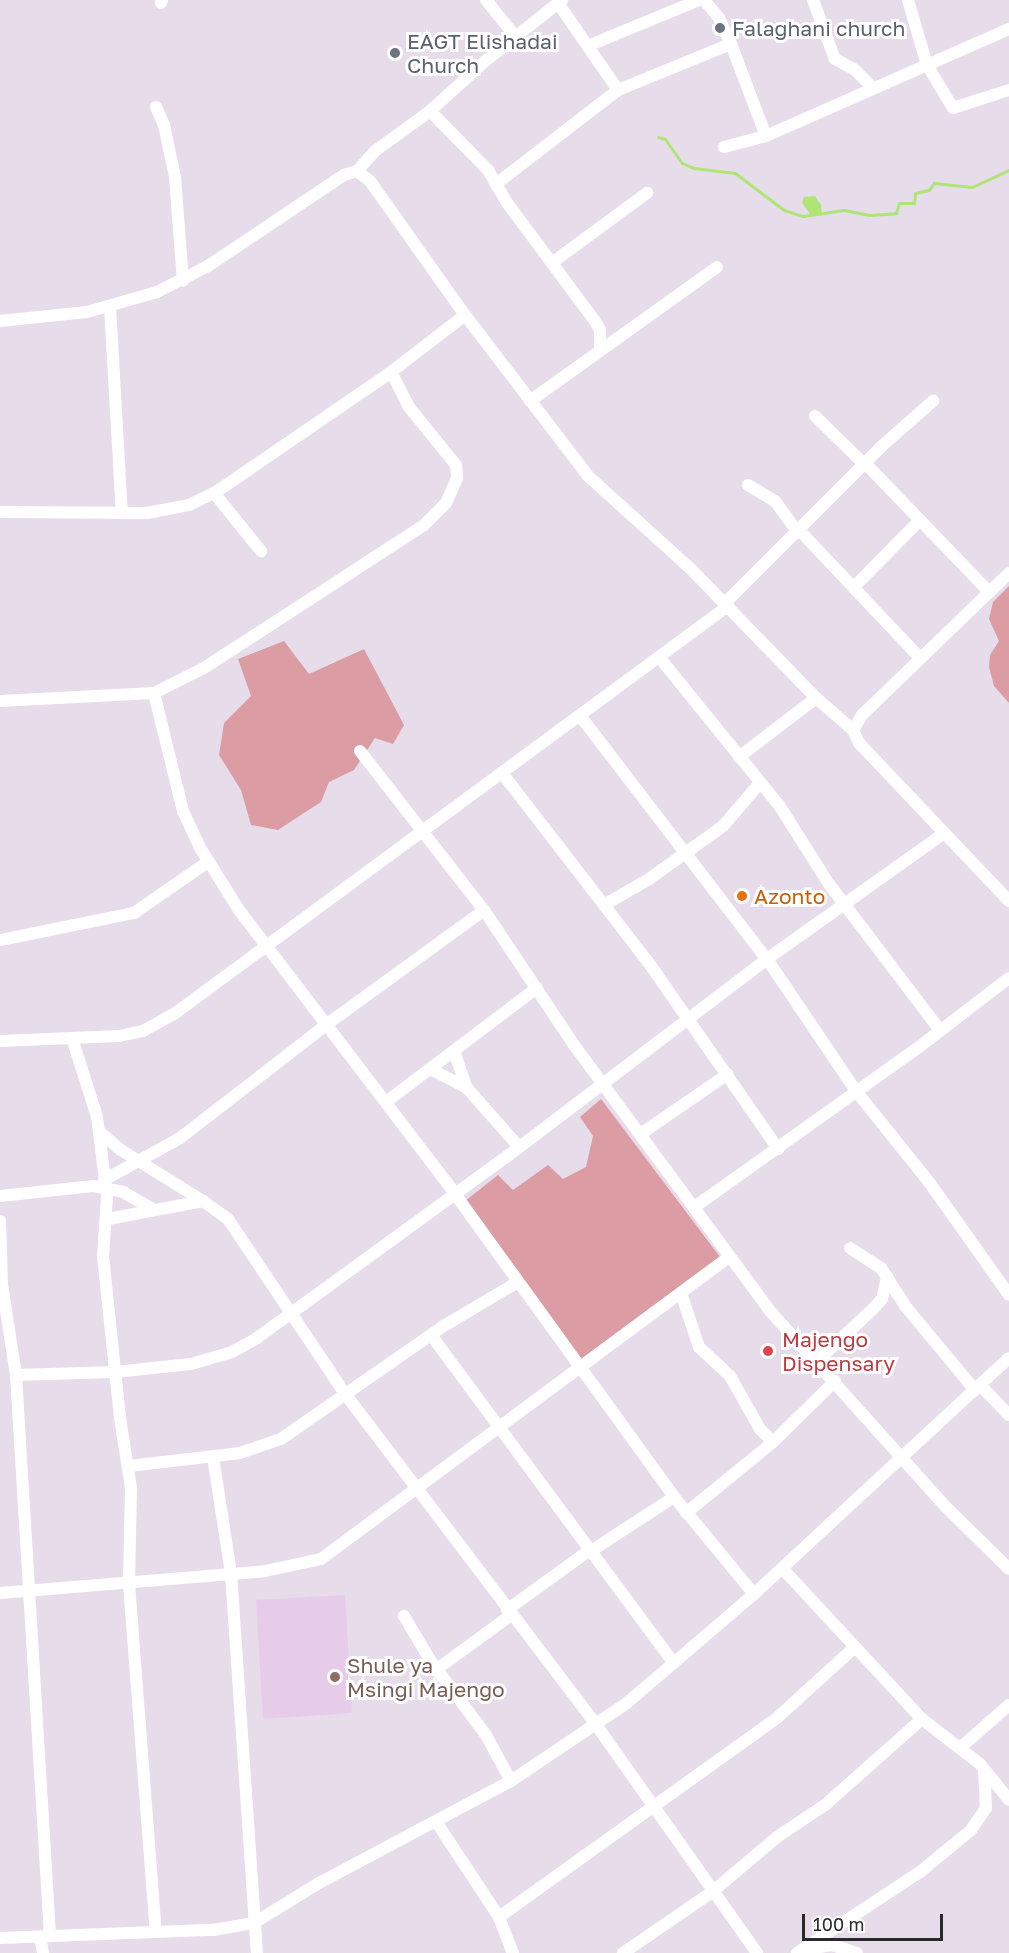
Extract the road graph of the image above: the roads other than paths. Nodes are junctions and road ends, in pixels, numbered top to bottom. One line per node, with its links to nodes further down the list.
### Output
1 (486, 0): 7 (street)
2 (702, 0): 8 (street); 9 (street)
3 (813, 0): 11 (street)
4 (908, 0): 10 (street)
5 (560, 1): 7 (street); 9 (street)
6 (1009, 29): 10 (street)
7 (515, 36): 15 (street)
8 (731, 44): 12 (street); 16 (street)
9 (590, 45): 12 (street)
10 (927, 65): 11 (street); 13 (street)
11 (873, 88): 16 (street)
12 (618, 90): 19 (street)
13 (1009, 90)
14 (156, 106): 23 (street)
15 (430, 111): 18 (street); 19 (street)
16 (766, 136): 17 (street)
17 (724, 147)
18 (357, 171): 23 (street); 25 (street)
19 (496, 184): 21 (street)
20 (647, 193): 21 (street)
21 (553, 262): 27 (street)
22 (717, 267): 27 (street)
23 (183, 281): 24 (street)
24 (110, 307): 26 (street); 36 (street)
25 (465, 315): 28 (street); 29 (street)
26 (0, 321)
27 (600, 349): 29 (street)
28 (391, 372): 34 (street); 46 (street)
29 (530, 401): 43 (street)
30 (933, 401): 32 (street)
31 (815, 416): 32 (street)
32 (865, 465): 37 (street); 38 (street)
33 (748, 485): 38 (street)
34 (214, 493): 36 (street); 39 (street)
35 (0, 512): 36 (street)
36 (122, 513)
37 (920, 520): 41 (street); 42 (street)
38 (799, 532): 41 (street); 43 (street)
39 (261, 551)
40 (1009, 573): 42 (street)
41 (854, 587): 45 (street)
42 (989, 592): 45 (street)
43 (727, 605): 44 (street); 47 (street)
44 (659, 657): 49 (street); 52 (street)
45 (920, 658): 50 (street)
46 (153, 693): 48 (street); 58 (street)
47 (816, 698): 50 (street); 52 (street)
48 (0, 701)
49 (581, 717): 53 (street); 57 (street)
50 (853, 730): 56 (street)
51 (360, 751): 55 (street)
52 (738, 757): 54 (street)
53 (502, 773): 55 (street); 61 (street)
54 (760, 783): 57 (street); 60 (street)
55 (426, 831): 62 (street); 64 (street)
56 (944, 833): 59 (street); 60 (street)
57 (684, 852): 61 (street); 65 (street)
58 (208, 861): 63 (street); 64 (street)
59 (1009, 901)
60 (845, 902): 65 (street); 70 (street)
61 (604, 905): 68 (street)
62 (484, 910): 67 (street); 69 (street)
63 (0, 940)
64 (267, 946): 69 (street); 71 (street)
65 (767, 959): 68 (street); 78 (street)
66 (1009, 978): 70 (street)
67 (537, 988): 73 (street); 76 (street)
68 (688, 1019): 75 (street); 76 (street)
69 (326, 1025): 79 (street); 84 (street)
70 (940, 1030): 78 (street)
71 (72, 1038): 72 (street); 80 (street)
72 (0, 1041)
73 (455, 1054): 74 (street); 77 (street)
74 (432, 1070): 77 (street); 79 (street)
75 (728, 1074): 81 (street); 83 (street)
76 (604, 1082): 81 (street); 82 (street)
77 (467, 1088): 82 (street)
78 (856, 1091): 83 (street); 99 (street)
79 (386, 1102): 86 (street)
80 (100, 1132): 84 (street); 85 (street)
81 (642, 1133): 89 (street)
82 (519, 1148): 86 (street)
83 (778, 1149): 89 (street)
84 (141, 1160): 85 (street); 88 (street)
85 (105, 1184): 87 (street); 90 (street); 91 (street)
86 (455, 1194): 96 (street); 100 (street)
87 (0, 1196)
88 (203, 1201): 90 (street); 100 (street)
89 (696, 1206): 94 (street)
90 (153, 1209): 91 (street)
91 (108, 1219): 105 (street)
92 (0, 1221): 97 (street)
93 (850, 1248): 95 (street)
94 (729, 1257): 98 (street); 103 (street)
95 (887, 1277): 103 (street); 108 (street)
96 (516, 1283): 101 (street); 104 (street)
97 (1, 1284): 106 (street)
98 (681, 1293): 104 (street); 112 (street)
99 (1009, 1295)
100 (290, 1312): 105 (street); 109 (street)
101 (430, 1335): 109 (street); 111 (street)
102 (1009, 1358): 108 (street)
103 (817, 1361): 107 (street)
104 (579, 1370): 111 (street); 117 (street)
105 (115, 1372): 106 (street); 115 (street)
106 (16, 1375): 124 (street)
107 (835, 1381): 112 (street); 113 (street)
108 (978, 1387): 110 (street); 113 (street)
109 (346, 1395): 114 (street); 116 (street)
110 (1009, 1415)
111 (498, 1429): 116 (street); 119 (street)
112 (773, 1442): 118 (street)
113 (903, 1455): 120 (street); 121 (street)
114 (213, 1457): 115 (street); 122 (street)
115 (129, 1466): 123 (street)
116 (418, 1488): 122 (street); 127 (street)
117 (674, 1497): 118 (street); 119 (street)
118 (686, 1513): 126 (street)
119 (590, 1550): 127 (street); 130 (street)
120 (782, 1568): 126 (street); 129 (street)
121 (1009, 1569)
122 (231, 1574): 123 (street); 143 (street)
123 (129, 1584): 124 (street); 144 (street)
124 (30, 1590): 125 (street); 145 (street)
125 (0, 1593)
126 (754, 1594): 130 (street)
127 (509, 1613): 131 (street); 134 (street)
128 (404, 1616): 131 (street)
129 (855, 1647): 133 (street); 139 (street)
130 (674, 1663): 134 (street)
131 (437, 1670): 137 (street)
132 (1009, 1705): 135 (street)
133 (922, 1719): 135 (street); 141 (street)
134 (597, 1726): 137 (street); 139 (street)
135 (960, 1748): 136 (street)
136 (984, 1770): 138 (street); 147 (street)
137 (511, 1781): 140 (street)
138 (1009, 1800)
139 (653, 1807): 141 (street); 142 (street)
140 (437, 1823): 142 (street); 143 (street)
141 (712, 1892): 151 (street); 152 (street)
142 (499, 1917): 150 (street)
143 (255, 1923): 144 (street); 149 (street)
144 (156, 1931): 145 (street)
145 (45, 1936): 146 (street); 148 (street)
146 (0, 1938)
147 (801, 1951): 153 (street)
148 (43, 1953)
149 (257, 1953)
150 (513, 1953)
151 (623, 1953)
152 (757, 1953)
153 (857, 1953)

